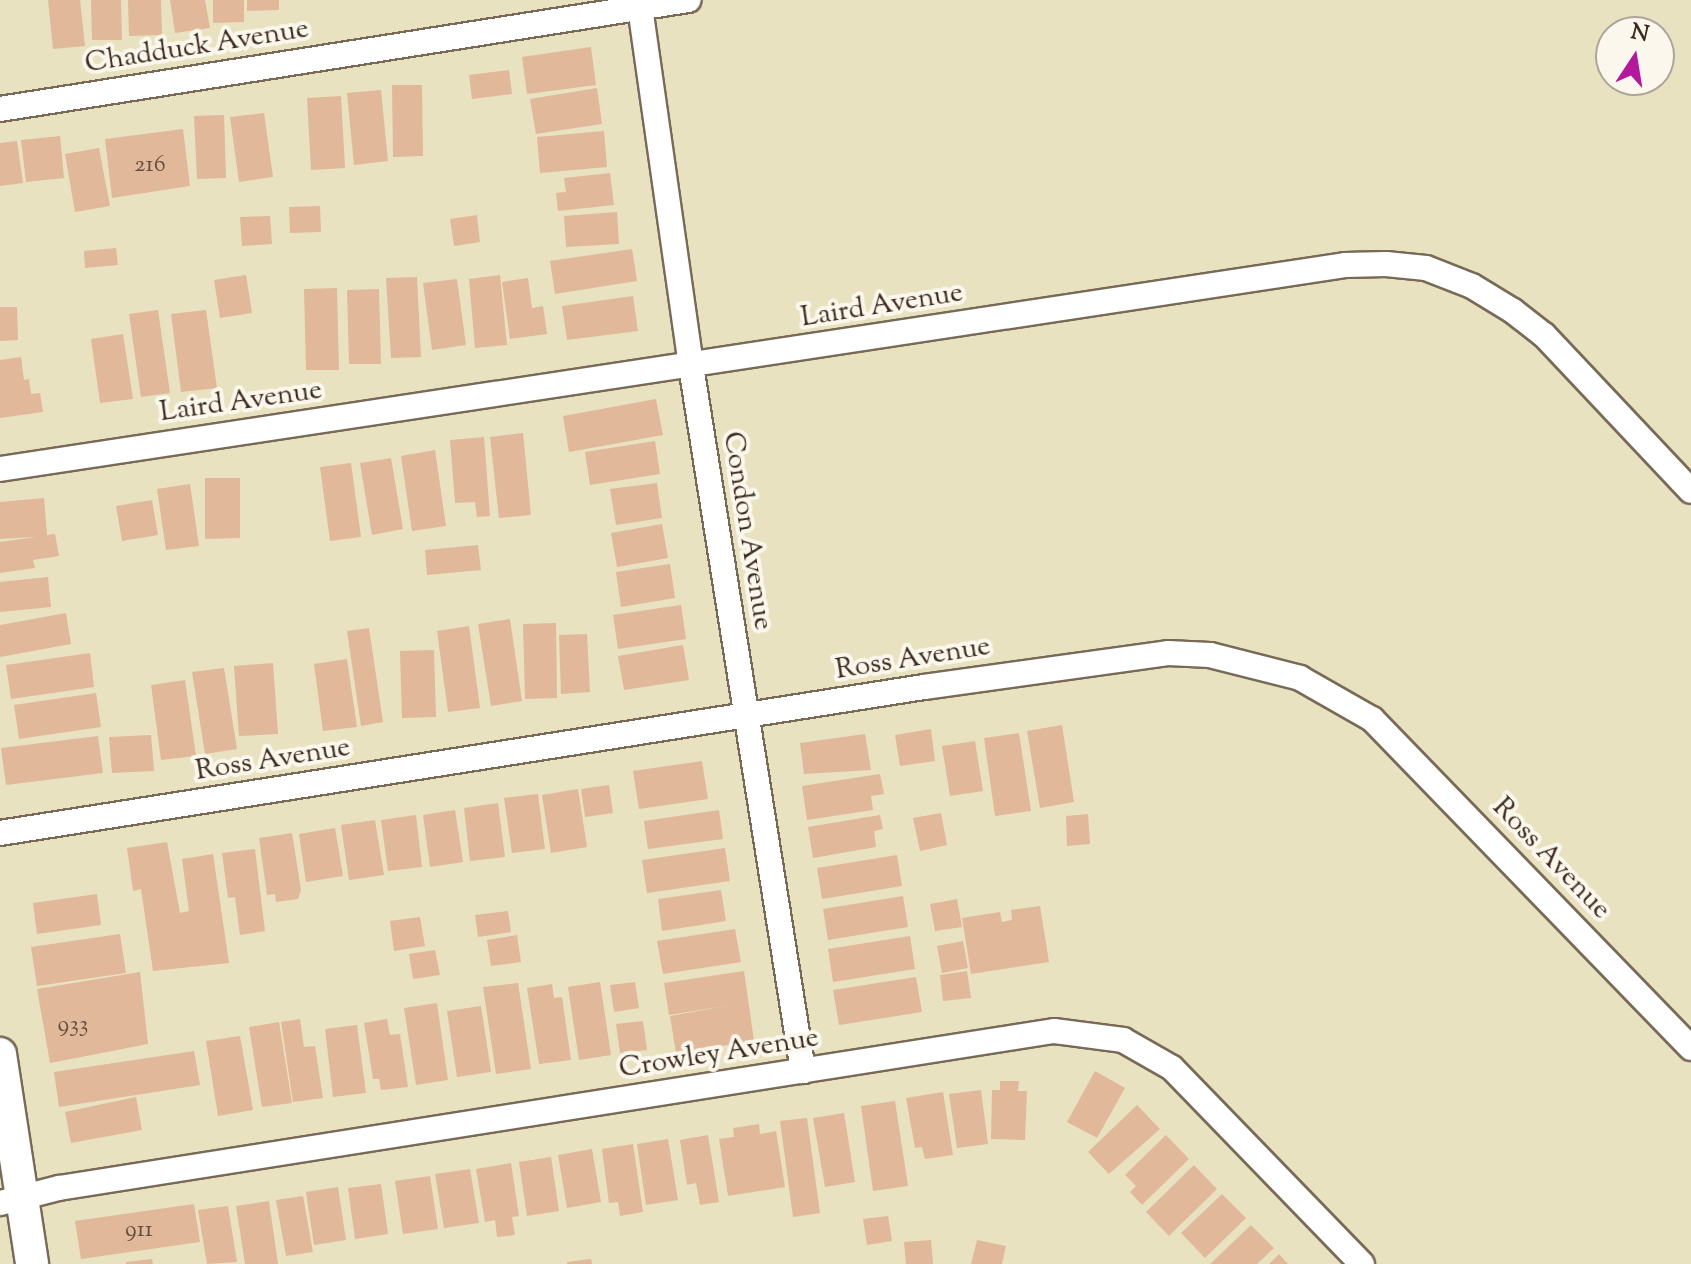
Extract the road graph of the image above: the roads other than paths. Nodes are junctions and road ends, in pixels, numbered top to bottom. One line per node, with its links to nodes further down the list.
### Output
1 (688, 0): 2 (street, Chadduck Avenue)
2 (640, 4): 3 (street, Chadduck Avenue); 4 (street, Condon Avenue)
3 (0, 109)
4 (691, 366): 5 (street, Laird Avenue); 6 (street, Laird Avenue); 7 (street, Condon Avenue)
5 (0, 469)
6 (1691, 491)
7 (746, 715): 8 (street, Ross Avenue); 9 (street, Ross Avenue); 11 (street, Condon Avenue)
8 (0, 833)
9 (1691, 1048)
10 (0, 1054): 12 (street)
11 (803, 1071): 12 (street, Crowley Avenue); 14 (street, Crowley Avenue)
12 (11, 1200): 13 (street)
13 (32, 1264)
14 (1362, 1264)

